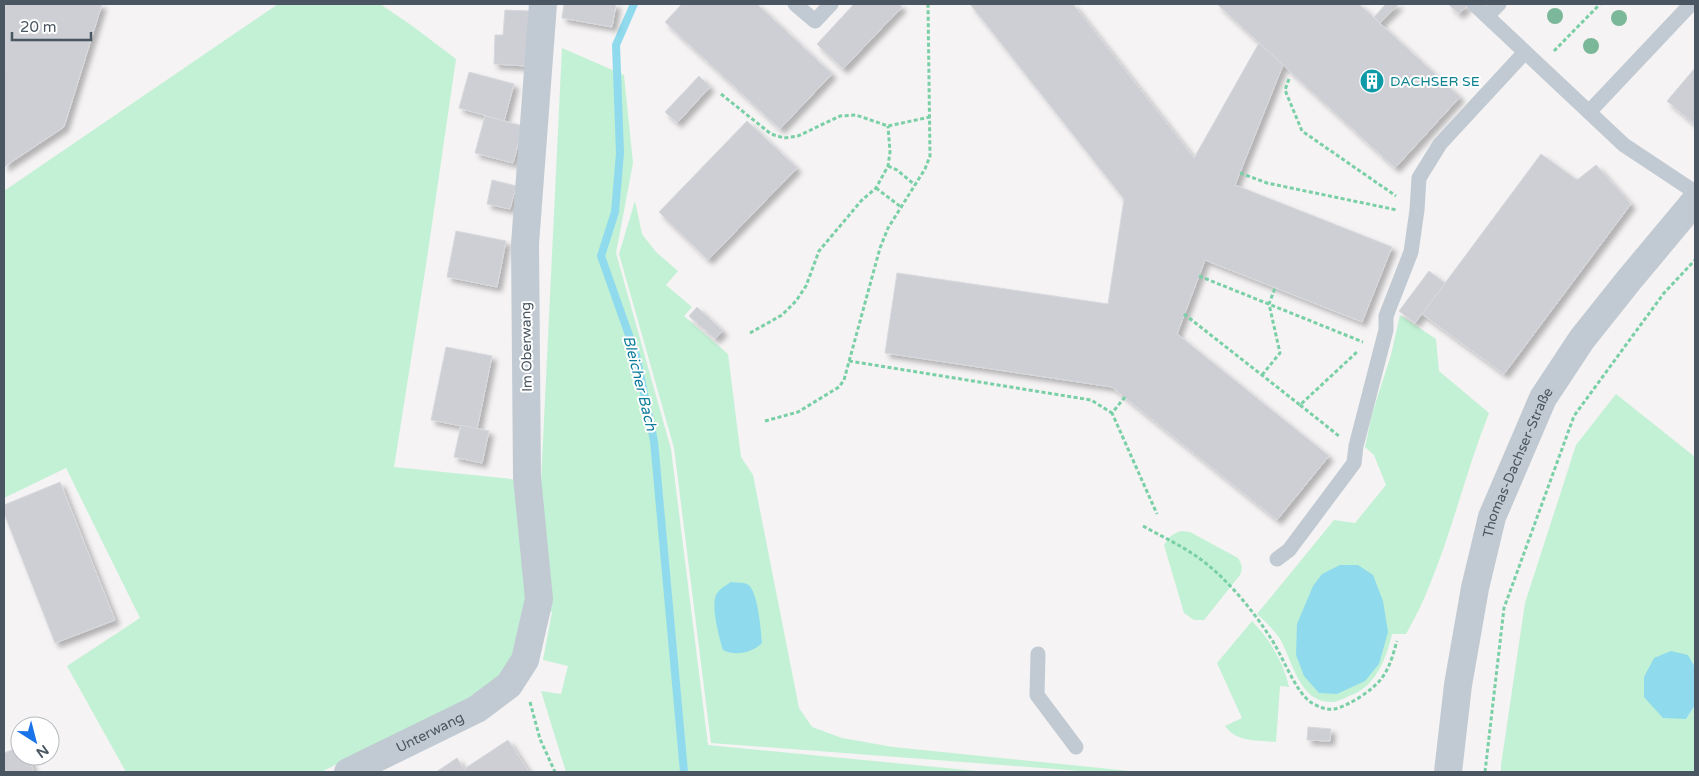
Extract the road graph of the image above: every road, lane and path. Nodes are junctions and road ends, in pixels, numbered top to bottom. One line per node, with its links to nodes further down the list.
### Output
1 (543, 4): 43 (street, Im Oberwang)
2 (795, 4): 3 (lane)
3 (831, 4)
4 (928, 4): 15 (path)
5 (1474, 4): 9 (lane)
6 (1499, 4): 9 (lane)
7 (1600, 4): 11 (path)
8 (1691, 4): 14 (lane)
9 (1487, 16): 10 (lane)
10 (1525, 52): 14 (lane); 24 (lane)
11 (1552, 54)
12 (1289, 79): 24 (path)
13 (721, 94): 16 (path)
14 (1589, 112): 21 (lane)
15 (930, 117): 16 (path); 19 (path)
16 (888, 126): 17 (path)
17 (888, 166): 19 (path); 20 (path)
18 (1240, 173): 24 (path)
19 (915, 185): 23 (path)
20 (876, 188): 23 (path); 30 (path)
21 (1695, 192)
22 (1695, 201): 47 (street, Thomas-Dachser-Straße)
23 (901, 207): 31 (path)
24 (1417, 210): 37 (lane)
25 (1695, 260): 48 (path)
26 (1199, 276): 28 (path)
27 (1275, 288): 28 (path)
28 (1269, 304): 32 (path); 34 (path)
29 (1184, 314): 32 (path)
30 (750, 333)
31 (849, 361): 35 (path); 36 (path)
32 (1262, 376): 34 (path)
33 (1125, 397): 35 (path)
34 (1300, 405): 37 (path)
35 (1112, 414): 38 (path)
36 (765, 421)
37 (1356, 446): 40 (lane)
38 (1157, 514)
39 (1143, 526): 41 (path)
40 (1277, 559)
41 (1397, 641)
42 (1038, 654): 44 (lane)
43 (511, 681): 45 (street, Unterwang); 46 (path)
44 (1076, 747)
45 (348, 772)
46 (554, 772)
47 (1448, 772)
48 (1485, 772)

